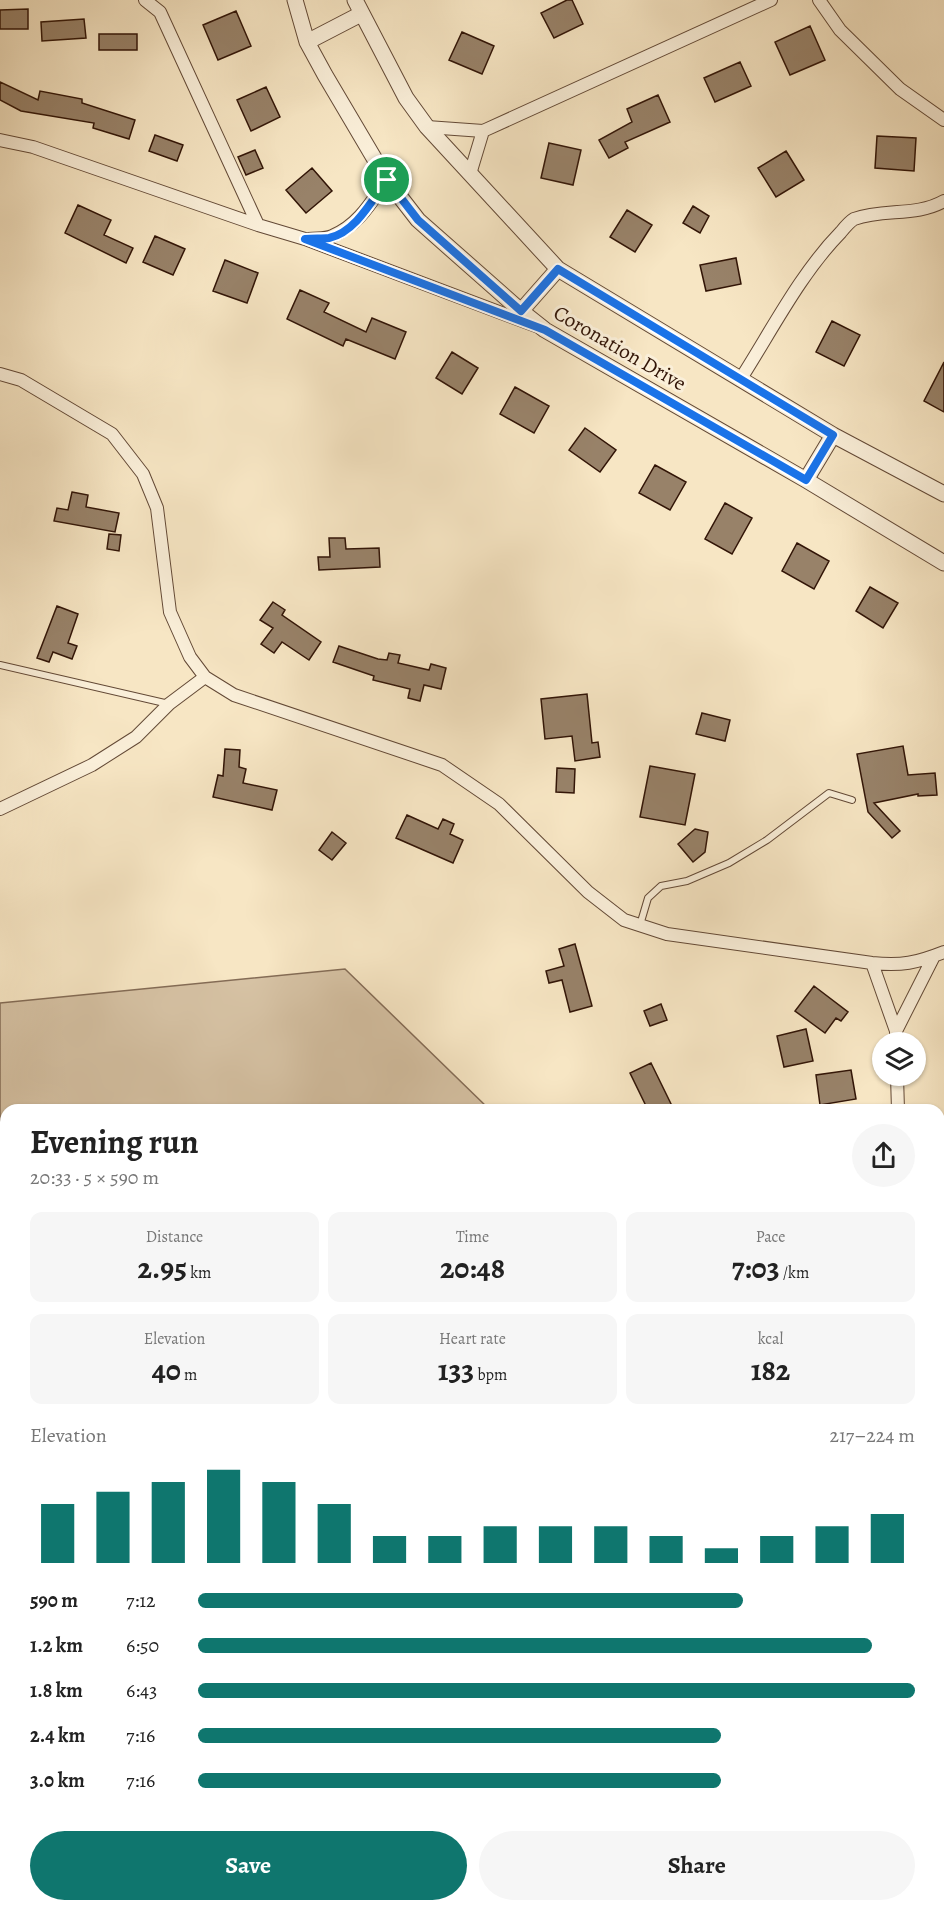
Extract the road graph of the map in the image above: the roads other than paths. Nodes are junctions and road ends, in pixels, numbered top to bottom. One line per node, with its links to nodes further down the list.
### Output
1 (145, 0): 14 (street)
2 (295, 0): 6 (street, Coronation Drive)
3 (771, 0): 9 (street)
4 (819, 0): 7 (street)
5 (358, 7): 6 (street); 8 (street, Coronation Drive)
6 (307, 42): 12 (street, Coronation Drive)
7 (944, 120)
8 (427, 127): 9 (street); 11 (street, Coronation Drive)
9 (483, 131): 11 (street)
10 (0, 140): 14 (street)
11 (470, 174): 16 (street, Coronation Drive)
12 (387, 180): 15 (street); 17 (street, Coronation Drive)
13 (944, 201): 20 (street)
14 (258, 225): 15 (street)
15 (305, 239): 18 (street)
16 (558, 269): 17 (street); 20 (street, Coronation Drive)
17 (521, 311): 18 (street, Coronation Drive)
18 (545, 330): 22 (street, Coronation Drive)
19 (0, 374): 26 (street)
20 (740, 380): 21 (street, Coronation Drive)
21 (833, 435): 22 (street); 23 (street, Coronation Drive)
22 (806, 480): 24 (street, Coronation Drive)
23 (944, 494)
24 (944, 562)
25 (0, 665): 27 (lane)
26 (205, 678): 27 (street); 30 (street)
27 (169, 704): 29 (street)
28 (852, 800): 30 (lane)
29 (0, 809)
30 (640, 925): 32 (street)
31 (939, 954): 32 (street); 34 (street)
32 (872, 963): 33 (street)
33 (894, 1032)
34 (899, 1032)
35 (897, 1086): 36 (street)
36 (898, 1104)

